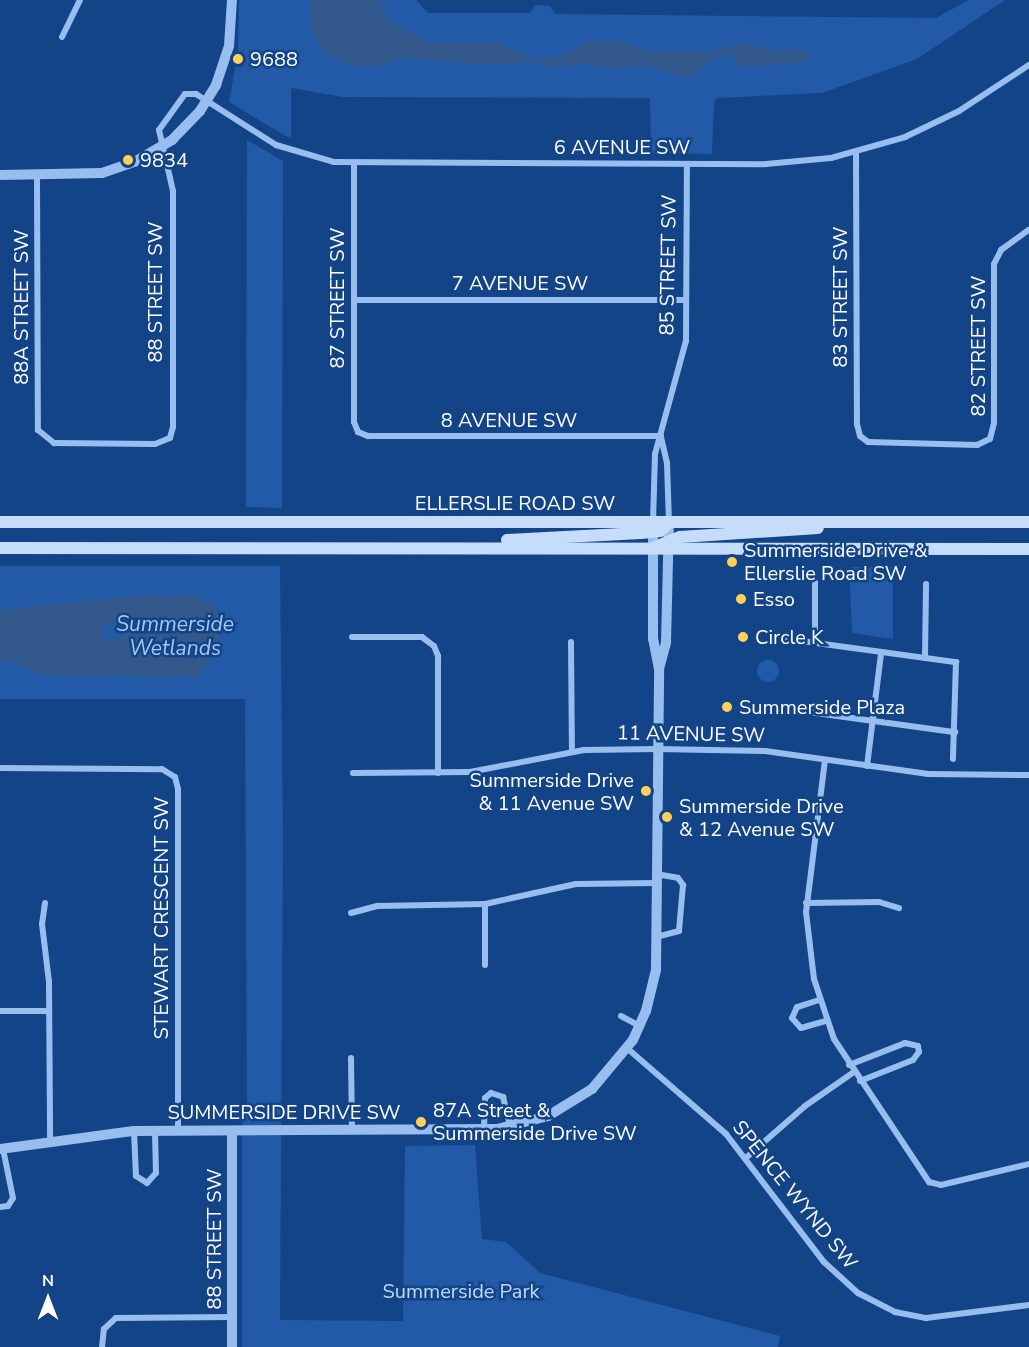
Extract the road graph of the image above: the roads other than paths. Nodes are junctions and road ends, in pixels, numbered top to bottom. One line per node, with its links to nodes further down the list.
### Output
1 (80, 0): 3 (street)
2 (232, 0): 5 (street)
3 (62, 37)
4 (1029, 65): 7 (street, 6 AVENUE SW)
5 (207, 101): 6 (street); 6 (street); 8 (street, 6 AVENUE SW)
6 (161, 148): 11 (street); 16 (street, 88 STREET SW)
7 (856, 152): 9 (street, 6 AVENUE SW); 18 (street, 83 STREET SW)
8 (354, 164): 9 (street, 6 AVENUE SW); 13 (street, 87 STREET SW)
9 (687, 164): 14 (street, 85 STREET SW)
10 (0, 175): 11 (street)
11 (37, 176): 16 (street, 88A STREET SW)
12 (1029, 230): 18 (street, 82 STREET SW)
13 (354, 300): 14 (street, 7 AVENUE SW); 15 (street, 87 STREET SW)
14 (686, 300): 17 (street, 85 STREET SW)
15 (358, 432): 17 (street, 8 AVENUE SW)
16 (42, 436)
17 (661, 436): 22 (street, 85 STREET SW); 23 (street, 85 STREET SW)
18 (990, 439)
19 (0, 522): 23 (main road, ELLERSLIE ROAD SW)
20 (858, 522): 21 (main road); 22 (main road); 24 (main road)
21 (1029, 522)
22 (669, 523): 23 (main road); 24 (street, 85 STREET SW)
23 (653, 527): 25 (main road); 27 (street, 85 STREET SW)
24 (669, 544): 27 (main road); 28 (main road); 37 (street, SUMMERSIDE DRIVE SW)
25 (461, 547): 26 (main road); 27 (main road)
26 (0, 548)
27 (653, 549): 37 (street, SUMMERSIDE DRIVE SW)
28 (1029, 549)
29 (815, 582): 34 (street)
30 (926, 584): 36 (street)
31 (352, 637): 48 (street)
32 (787, 639): 34 (street)
33 (571, 642): 42 (street)
34 (815, 643): 35 (street)
35 (881, 653): 36 (street); 39 (street)
36 (926, 658): 40 (street)
37 (659, 669): 41 (street, SUMMERSIDE DRIVE SW)
38 (779, 708): 39 (street)
39 (873, 722): 40 (street); 45 (street)
40 (955, 732): 43 (street)
41 (657, 749): 42 (street, 11 AVENUE SW); 44 (street, 11 AVENUE SW); 50 (street, SUMMERSIDE DRIVE SW)
42 (572, 752): 48 (street, 11 AVENUE SW)
43 (953, 759)
44 (825, 760): 45 (street, 11 AVENUE SW); 52 (street)
45 (867, 766): 49 (street, 11 AVENUE SW)
46 (0, 768): 70 (street, STEWART CRESCENT SW)
47 (353, 773): 48 (street, 11 AVENUE SW)
48 (438, 773)
49 (1029, 775)
50 (656, 878): 53 (street); 56 (street, SUMMERSIDE DRIVE SW); 56 (street)
51 (45, 903): 60 (street)
52 (806, 903): 54 (street); 58 (street)
53 (485, 904): 55 (street); 57 (street)
54 (899, 908)
55 (351, 913)
56 (657, 937): 63 (street, SUMMERSIDE DRIVE SW)
57 (485, 965)
58 (819, 1000): 62 (street); 62 (street)
59 (0, 1011): 60 (street)
60 (50, 1011): 76 (street)
61 (621, 1016): 63 (street)
62 (826, 1021): 66 (street)
63 (640, 1026): 64 (street, SUMMERSIDE DRIVE SW)
64 (628, 1049): 69 (street, SUMMERSIDE DRIVE SW); 78 (street, SPENCE WYND SW)
65 (351, 1058): 71 (street)
66 (849, 1065): 67 (street); 68 (street)
67 (854, 1072): 68 (street); 78 (street)
68 (860, 1081): 79 (street)
69 (510, 1127): 72 (street, SUMMERSIDE DRIVE SW); 72 (street)
70 (178, 1130): 74 (street, SUMMERSIDE DRIVE SW); 75 (street, SUMMERSIDE DRIVE SW)
71 (352, 1130): 72 (street, SUMMERSIDE DRIVE SW); 75 (street, SUMMERSIDE DRIVE SW)
72 (484, 1130)
73 (134, 1131): 74 (street, SUMMERSIDE DRIVE SW); 74 (street, SUMMERSIDE DRIVE SW); 76 (street, SUMMERSIDE DRIVE SW)
74 (155, 1131)
75 (232, 1131): 82 (street, 88 STREET SW)
76 (50, 1140): 77 (street, SUMMERSIDE DRIVE SW)
77 (2, 1149): 80 (street, SUMMERSIDE DRIVE SW)
78 (747, 1157): 81 (street, SPENCE WYND SW)
79 (1029, 1164)
80 (0, 1207)
81 (1029, 1305)
82 (232, 1317): 83 (street); 84 (street, 88 STREET SW)
83 (102, 1347)
84 (232, 1347)

